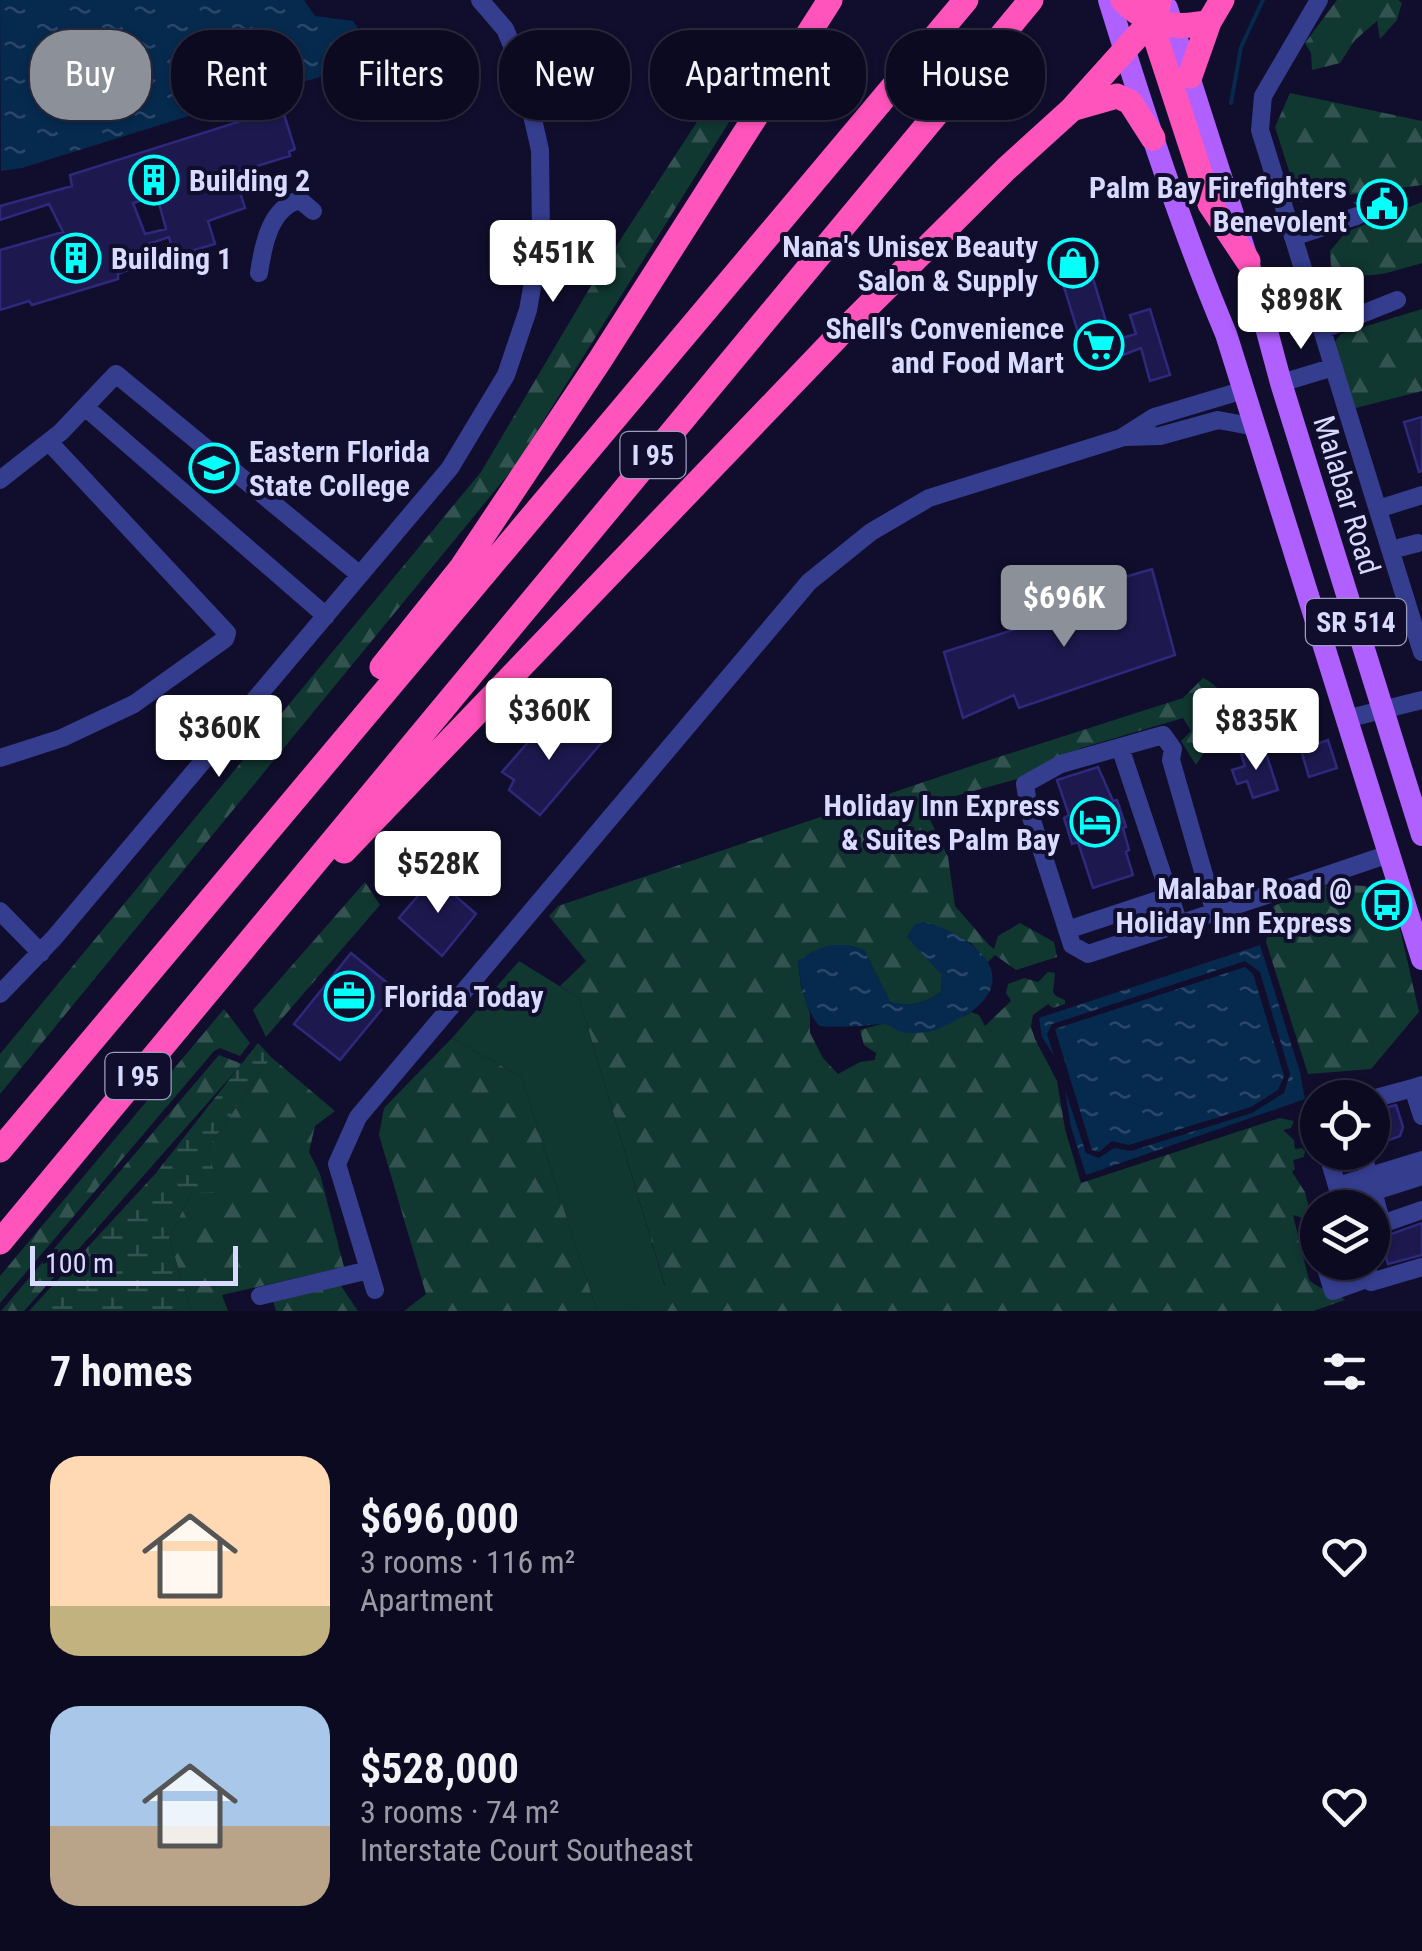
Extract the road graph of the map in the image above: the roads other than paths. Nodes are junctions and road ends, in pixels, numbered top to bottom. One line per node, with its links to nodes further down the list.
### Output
1 (480, 0): 34 (street)
2 (830, 0): 45 (highway)
3 (966, 0): 45 (highway, I 95)
4 (1030, 0): 47 (highway, I 95)
5 (1109, 0): 10 (main road, SR 514)
6 (1122, 0): 8 (highway)
7 (1320, 0): 16 (street)
8 (1158, 10): 9 (highway); 10 (highway); 11 (main road, Malabar Road / SR 514); 17 (highway)
9 (1216, 11): 11 (highway)
10 (1124, 49): 12 (highway); 13 (main road, SR 514)
11 (1190, 76): 17 (main road, Malabar Road / SR 514)
12 (1071, 110): 13 (highway); 47 (highway)
13 (1153, 138): 23 (main road, SR 514)
14 (313, 211): 18 (street)
15 (1357, 216): 16 (street)
16 (1293, 237): 20 (street)
17 (1248, 261): 22 (main road, Malabar Road / SR 514)
18 (259, 273)
19 (1397, 300): 20 (street)
20 (1322, 330): 21 (street)
21 (1334, 367): 22 (street); 31 (street)
22 (1281, 383): 26 (main road, Malabar Road / SR 514)
23 (1244, 390): 25 (main road, SR 514); 26 (main road); 27 (street)
24 (85, 407): 28 (street); 34 (street); 36 (street)
25 (1256, 427): 27 (street); 40 (main road, SR 514)
26 (1297, 434): 39 (main road, Malabar Road / SR 514)
27 (1121, 438): 69 (street)
28 (49, 442): 29 (street); 42 (street)
29 (0, 480)
30 (1422, 495): 31 (street)
31 (1378, 509): 33 (street)
32 (1418, 543): 33 (street)
33 (1390, 550): 35 (street)
34 (360, 575): 36 (street)
35 (1414, 596): 37 (street)
36 (326, 616): 52 (street)
37 (1422, 652)
38 (1422, 700): 39 (street)
39 (1383, 710): 40 (street); 43 (main road, Malabar Road / SR 514)
40 (1346, 719): 44 (main road, SR 514)
41 (1120, 748): 46 (street); 49 (street); 51 (street)
42 (0, 758)
43 (1422, 835)
44 (1389, 854): 49 (street); 53 (main road, SR 514)
45 (218, 887): 58 (highway, I 95)
46 (1170, 896): 50 (street); 51 (street)
47 (276, 909): 67 (highway, I 95)
48 (0, 911): 52 (street)
49 (1215, 912): 50 (street)
50 (1179, 924): 51 (street)
51 (1067, 930)
52 (41, 954): 54 (street)
53 (1422, 959)
54 (0, 994)
55 (1418, 1086): 56 (street); 57 (street)
56 (1390, 1094)
57 (1422, 1116)
58 (0, 1150)
59 (1422, 1160): 63 (street)
60 (1333, 1170): 63 (street)
61 (1367, 1170): 63 (street)
62 (1422, 1176): 63 (street)
63 (1371, 1184): 64 (street)
64 (1372, 1190)
65 (1422, 1210): 66 (street)
66 (1390, 1221)
67 (0, 1242)
68 (1422, 1267): 70 (street)
69 (369, 1270): 73 (street); 74 (street)
70 (1390, 1276)
71 (1330, 1280): 72 (street)
72 (1351, 1280)
73 (375, 1290)
74 (260, 1296)

